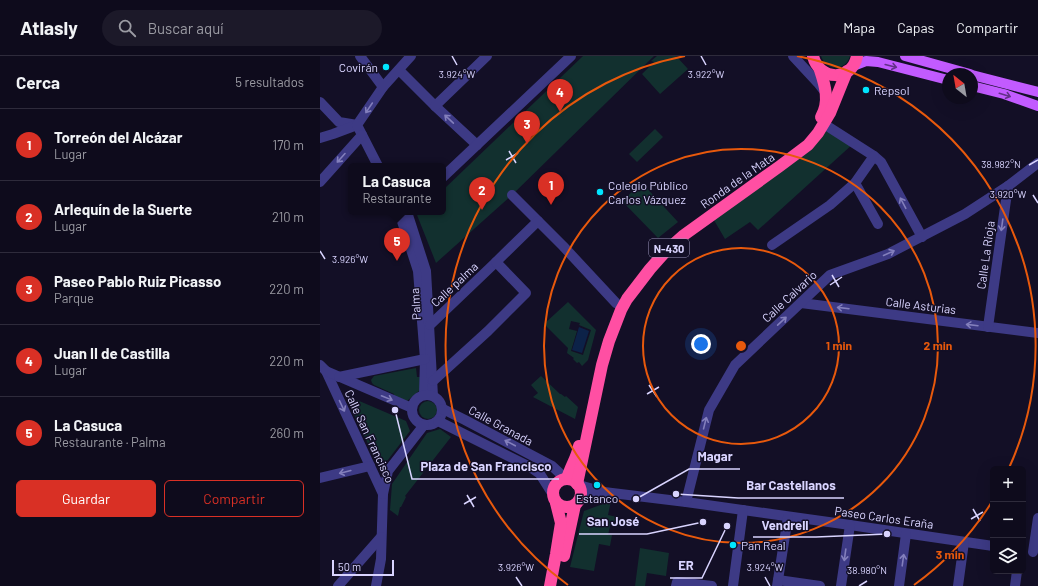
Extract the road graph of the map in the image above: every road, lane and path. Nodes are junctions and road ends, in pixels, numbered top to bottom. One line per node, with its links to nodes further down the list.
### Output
1 (360, 56): 14 (street)
2 (412, 56): 11 (street)
3 (487, 56): 19 (street)
4 (570, 56): 25 (street)
5 (793, 56): 17 (street)
6 (802, 56): 8 (street)
7 (905, 56): 10 (main road)
8 (816, 63): 9 (highway); 17 (highway, Ronda de la Mata / N-430)
9 (852, 64): 13 (main road, one-way to 13); 21 (highway, Ronda de la Mata / N-430)
10 (949, 68)
11 (399, 70): 14 (street); 19 (street)
12 (978, 76): 16 (main road)
13 (942, 78)
14 (383, 87): 22 (street, one-way to 22)
15 (978, 88): 20 (main road, one-way to 20)
16 (1038, 92)
17 (826, 94): 42 (highway, Ronda de la Mata / N-430)
18 (320, 102): 22 (street)
19 (435, 106): 25 (street, one-way to 19)
20 (1038, 106)
21 (824, 124): 26 (street); 58 (highway, Ronda de la Mata / N-430)
22 (357, 126): 23 (street); 24 (street)
23 (362, 135): 27 (street); 30 (street, one-way to 30)
24 (320, 138)
25 (477, 145): 29 (street)
26 (874, 156): 31 (street); 38 (street, one-way to 26)
27 (376, 163)
28 (1038, 163): 32 (street, Calle Calvario)
29 (446, 174)
30 (320, 182)
31 (855, 184): 37 (street); 39 (street)
32 (1008, 186): 38 (street, Calle Calvario); 44 (street, Calle La Rioja, one-way to 44)
33 (512, 194): 36 (street)
34 (404, 215): 43 (street, Palma)
35 (404, 215): 46 (street, Palma)
36 (538, 221): 40 (street, Calle palma); 42 (street)
37 (878, 224)
38 (922, 237): 41 (street, Calle Calvario, one-way to 38)
39 (772, 245)
40 (496, 262): 43 (street, Calle palma); 49 (street)
41 (801, 302): 44 (street, Calle Asturias, one-way to 41); 63 (street, Calle Calvario, one-way to 41)
42 (616, 303): 58 (highway, Ronda de la Mata / N-430)
43 (430, 325): 49 (street, Palma)
44 (988, 327): 45 (street, Calle Asturias)
45 (1038, 333)
46 (425, 359): 48 (street); 50 (street, Palma)
47 (322, 370): 48 (street); 55 (street, Calle San Francisco, one-way to 55)
48 (339, 377): 51 (street, one-way to 51)
49 (433, 381): 50 (street, Palma)
50 (429, 395): 51 (street); 52 (street)
51 (412, 408): 54 (street)
52 (443, 409): 53 (street); 58 (street, Calle Granada, one-way to 52)
53 (438, 421): 54 (street); 61 (street, Calle Granada)
54 (424, 425): 56 (street)
55 (370, 466): 56 (street); 57 (street, one-way to 57); 60 (street, Calle San Francisco)
56 (388, 471): 60 (street)
57 (320, 478)
58 (572, 482): 59 (street, Paseo Carlos Eraña); 61 (highway, N-430); 62 (highway, N-430)
59 (604, 492): 62 (street, Paseo Carlos Eraña); 63 (street, Paseo Carlos Eraña)
60 (383, 494): 69 (street, Calle San Francisco)
61 (554, 498): 62 (highway); 77 (highway)
62 (577, 502): 78 (highway, N-430)
63 (686, 502): 64 (street, Paseo Carlos Eraña)
64 (743, 510): 65 (street, Paseo Carlos Eraña); 81 (street)
65 (788, 517): 67 (street, Paseo Carlos Eraña); 74 (street)
66 (1038, 518): 72 (street)
67 (850, 525): 68 (street, Paseo Carlos Eraña); 83 (street, one-way to 83)
68 (906, 534): 70 (street, Paseo Carlos Eraña); 84 (street, one-way to 68)
69 (381, 537): 75 (street); 76 (street, Calle San Francisco)
70 (964, 542): 71 (street, Paseo Carlos Eraña); 85 (street)
71 (990, 546)
72 (1031, 552)
73 (1017, 574): 86 (street)
74 (778, 583): 82 (street)
75 (338, 586)
76 (376, 586)
77 (550, 586)
78 (557, 586)
79 (676, 586): 80 (street)
80 (712, 586)
81 (733, 586)
82 (820, 586)
83 (841, 586)
84 (899, 586)
85 (958, 586)
86 (1015, 586)

